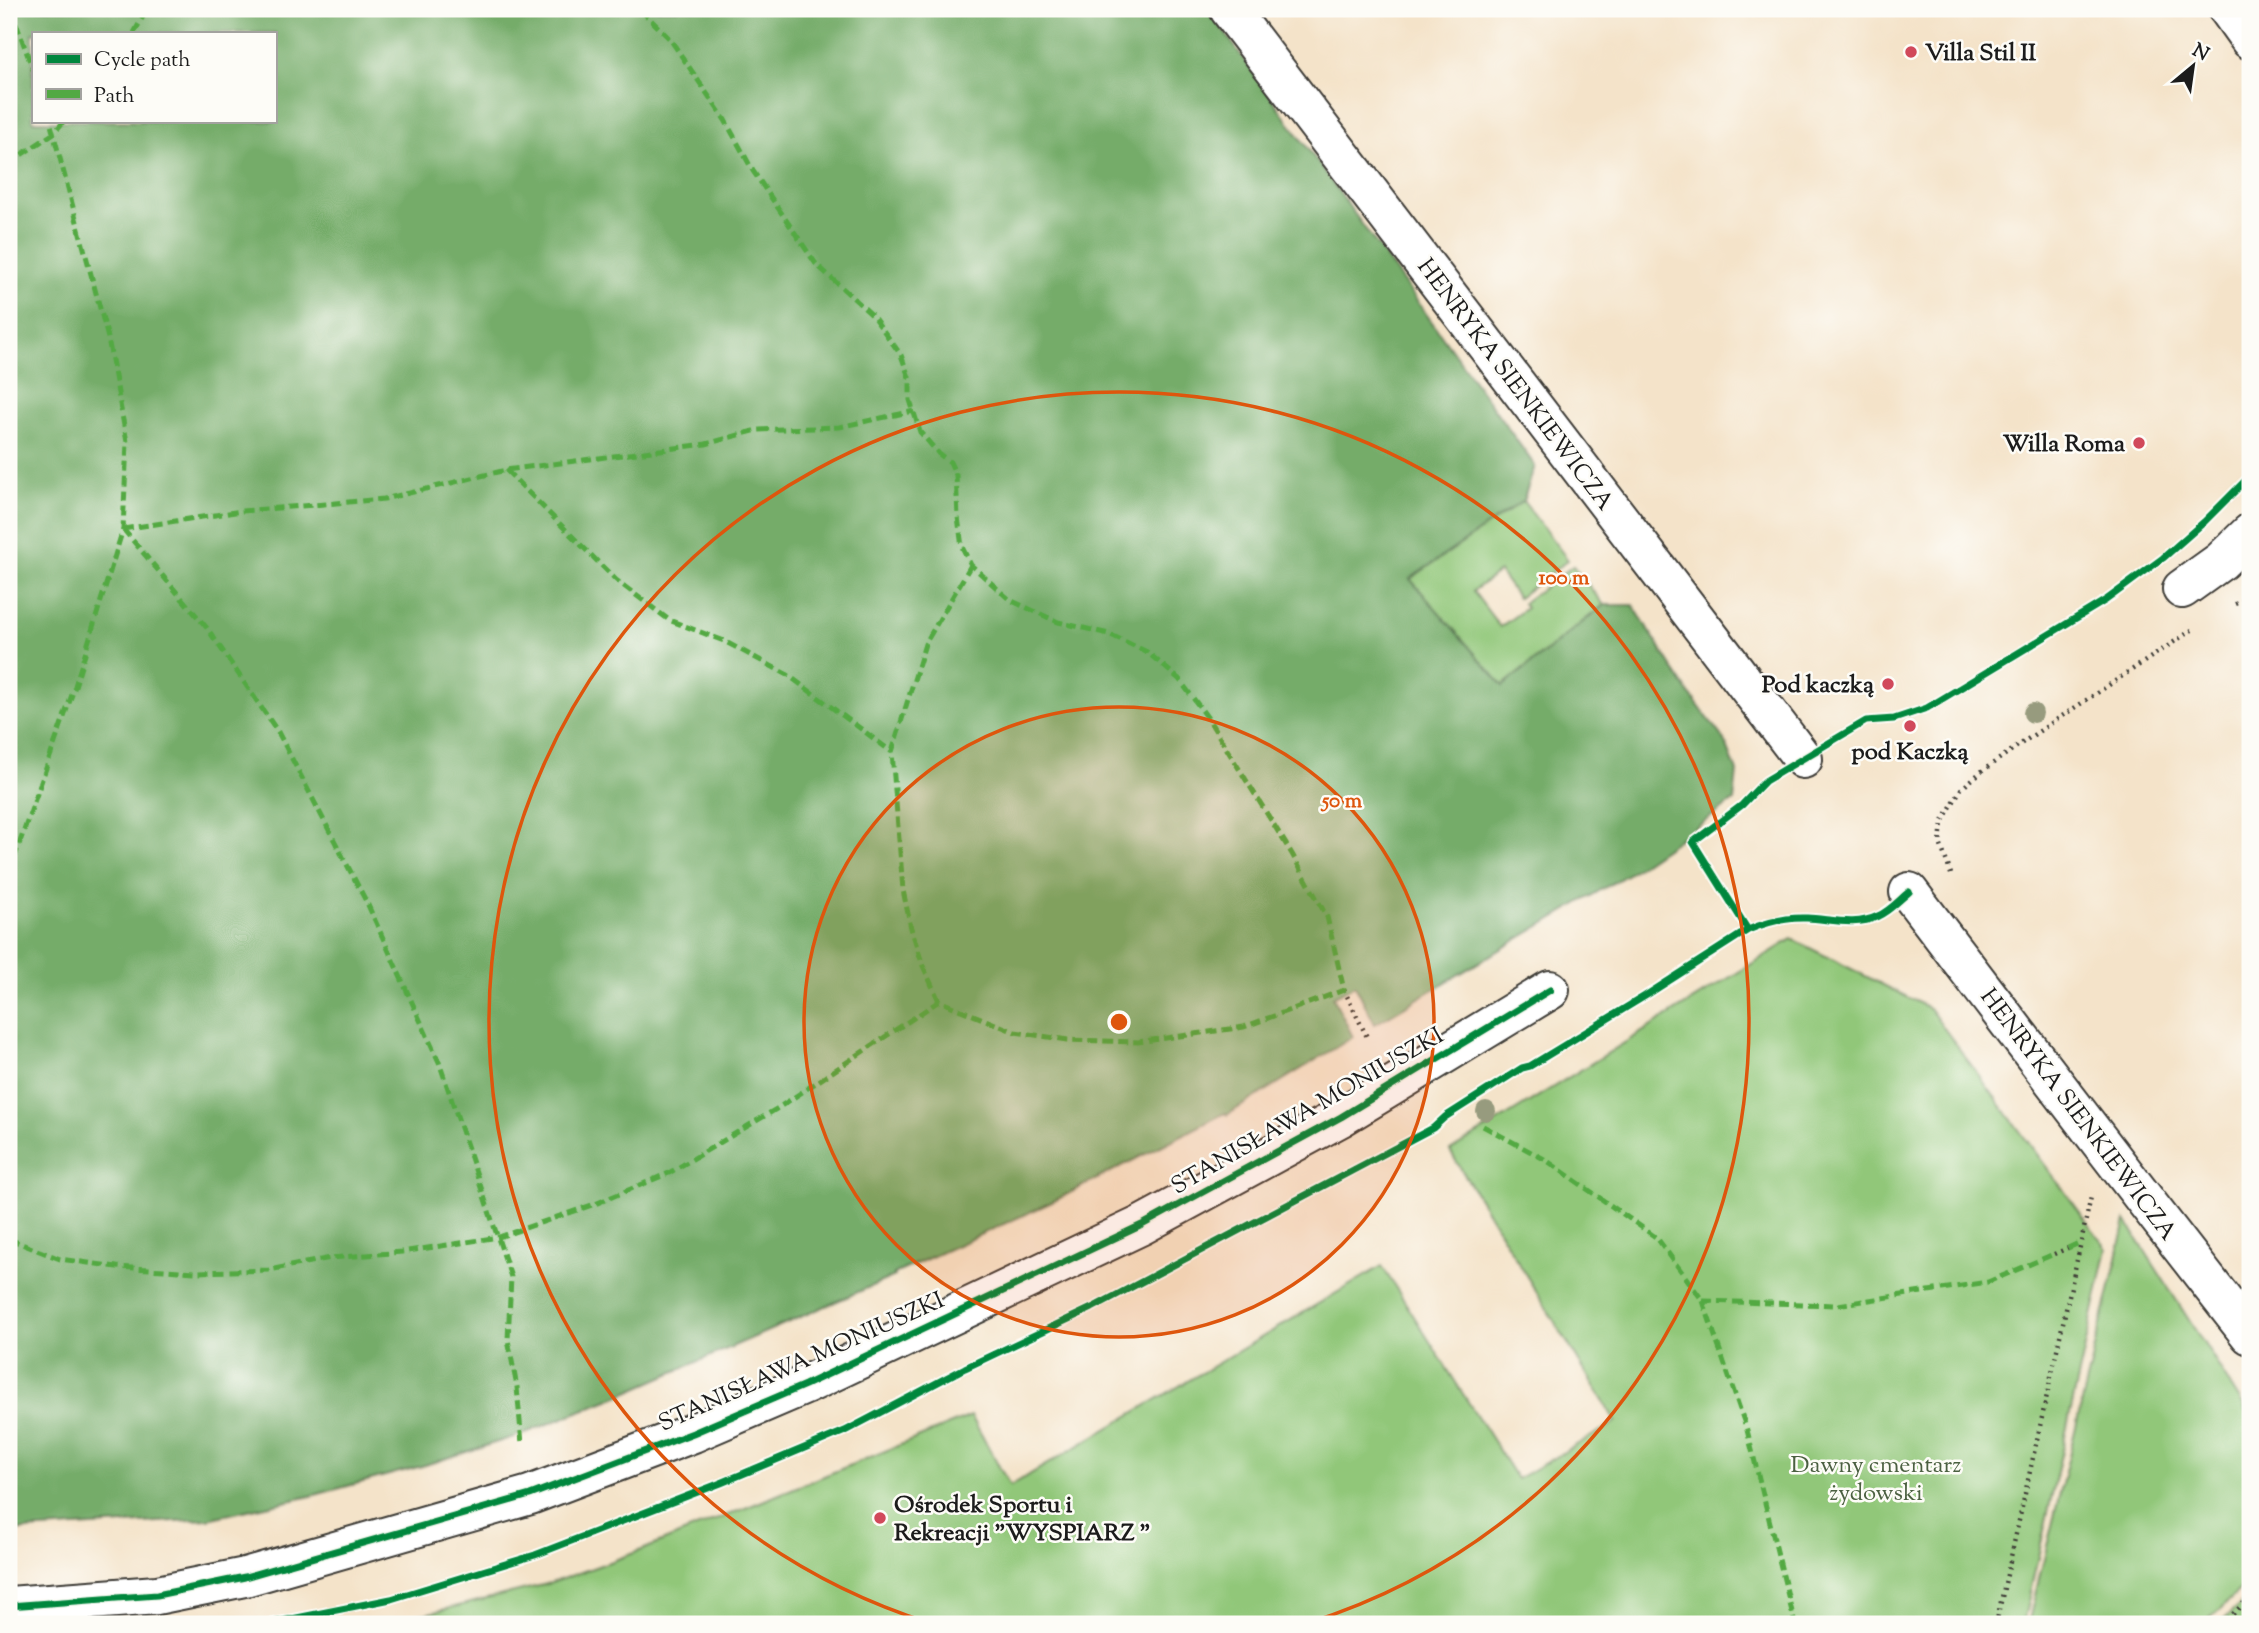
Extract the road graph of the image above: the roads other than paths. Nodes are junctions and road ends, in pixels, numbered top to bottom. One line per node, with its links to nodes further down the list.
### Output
1 (1229, 9): 6 (street, HENRYKA SIENKIEWICZA)
2 (2228, 9): 3 (street)
3 (2250, 40)
4 (2250, 533): 5 (street)
5 (2250, 563)
6 (1803, 759)
7 (1909, 892): 9 (street, HENRYKA SIENKIEWICZA)
8 (1550, 990): 10 (street, STANISŁAWA MONIUSZKI)
9 (2250, 1335)
10 (9, 1606)

